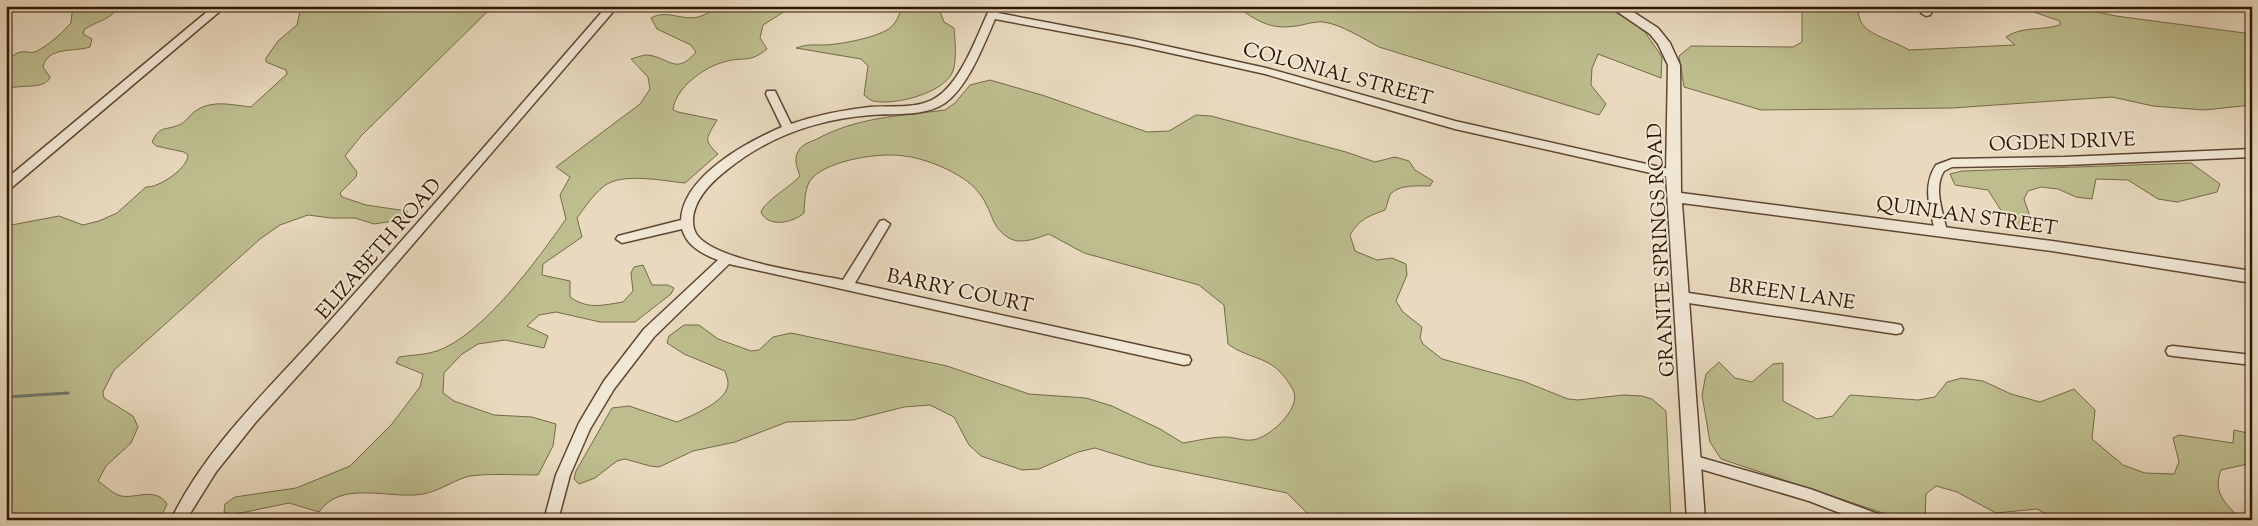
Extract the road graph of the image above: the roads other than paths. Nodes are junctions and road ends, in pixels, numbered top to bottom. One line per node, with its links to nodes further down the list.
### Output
1 (221, 6): 9 (street)
2 (613, 6): 24 (street, ELIZABETH ROAD)
3 (1615, 6): 8 (street, GRANITE SPRINGS ROAD)
4 (994, 10): 6 (street); 8 (street, COLONIAL STREET)
5 (771, 94): 6 (street)
6 (788, 128): 11 (street)
7 (2252, 153): 13 (street, OGDEN DRIVE)
8 (1673, 174): 10 (street, GRANITE SPRINGS ROAD)
9 (6, 186)
10 (1675, 197): 13 (street, QUINLAN STREET); 18 (street, GRANITE SPRINGS ROAD)
11 (687, 223): 14 (street); 15 (street, BARRY COURT)
12 (884, 224): 17 (street)
13 (1942, 231): 16 (street, QUINLAN STREET)
14 (622, 239)
15 (727, 259): 17 (street, BARRY COURT); 25 (street)
16 (2252, 277)
17 (847, 285): 21 (street, BARRY COURT)
18 (1682, 297): 19 (street, BREEN LANE); 23 (street, GRANITE SPRINGS ROAD)
19 (1896, 329)
20 (2173, 351): 22 (street)
21 (1184, 360)
22 (2252, 360)
23 (1692, 461): 26 (street, GRANITE SPRINGS ROAD); 27 (street)
24 (178, 520)
25 (551, 520)
26 (1696, 520)
27 (1876, 520)

